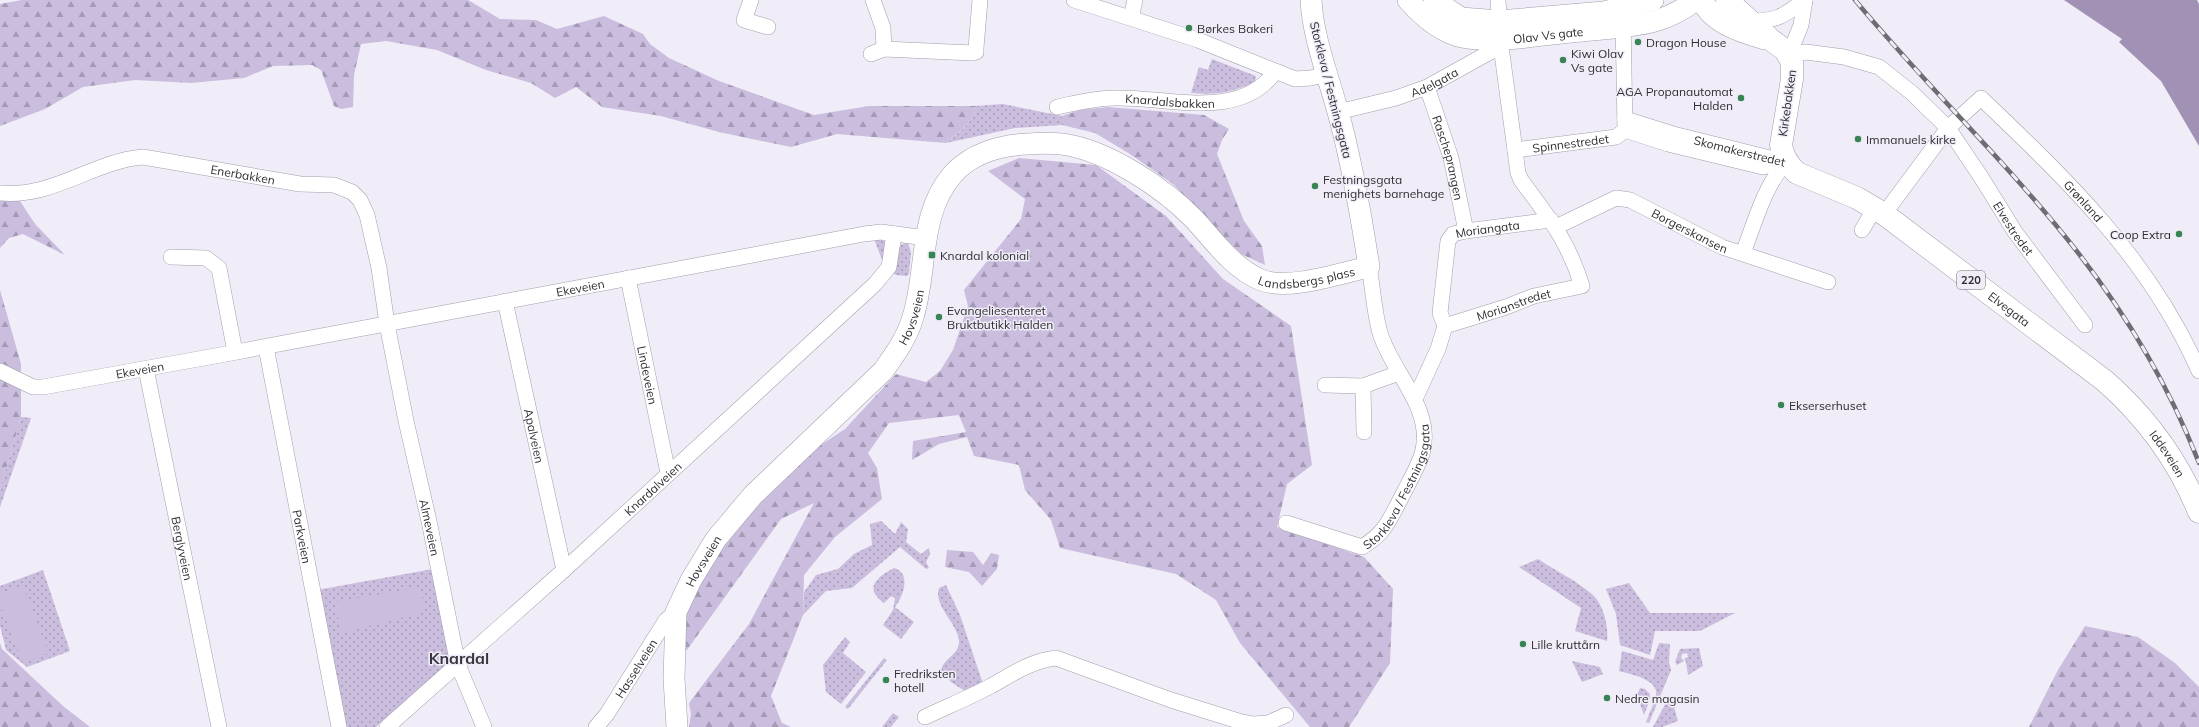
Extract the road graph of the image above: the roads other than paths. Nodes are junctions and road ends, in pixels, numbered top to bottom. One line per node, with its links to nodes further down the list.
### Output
1 (751, 0): 18 (street)
2 (873, 0): 3 (street)
3 (980, 0)
4 (1074, 0): 16 (street)
5 (1135, 0): 16 (street)
6 (1311, 0): 23 (street, Storkleva / Festningsgata)
7 (1408, 0): 19 (street, Olav Vs gate)
8 (1434, 0): 19 (street, Olav Vs gate)
9 (1498, 0): 19 (street)
10 (1652, 0): 15 (street, Olav Vs gate)
11 (1696, 0): 15 (street, Olav Vs gate)
12 (1702, 0): 20 (main road)
13 (1728, 0): 17 (main road)
14 (1805, 0): 17 (street); 21 (street)
15 (1622, 12): 19 (street, Olav Vs gate); 27 (street)
16 (1131, 18): 22 (street)
17 (1750, 21): 20 (main road)
18 (768, 27)
19 (1501, 35): 24 (street, Adelgata); 29 (street)
20 (1771, 40): 21 (main road)
21 (1789, 55): 28 (street, Kirkebakken); 30 (main road, Kirkebakken)
22 (1275, 72): 23 (street); 25 (street, Knardalsbakken)
23 (1326, 74): 26 (street, Storkleva / Festningsgata)
24 (1427, 87): 26 (street, Adelgata); 34 (street, Rascheprangen)
25 (1057, 107)
26 (1338, 112): 40 (street, Storkleva / Festningsgata)
27 (1625, 125): 29 (street, Spinnestredet); 30 (street, Skomakerstredet)
28 (1948, 128): 32 (street); 46 (street, Elvestredet); 50 (street, Grønland)
29 (1515, 150): 33 (street)
30 (1786, 162): 32 (main road, Elvegata / 220); 38 (street)
31 (0, 193): 45 (street, Enerbakken)
32 (1880, 211): 35 (street); 57 (main road, Elvegata / 220)
33 (1554, 223): 34 (street, Moriangata); 38 (street, Borgerskansen); 47 (street, Morianstredet)
34 (1466, 230): 47 (street, Moriangata)
35 (1862, 230)
36 (894, 234): 37 (street, Ekeveien); 42 (street, Ekeveien); 59 (street, Knardalveien)
37 (926, 238): 41 (street, Hovsveien); 63 (street, Hovsveien)
38 (1743, 253): 43 (street, Borgerskansen)
39 (171, 257): 49 (street)
40 (1369, 267): 41 (street, Landsbergs plass); 53 (street, Storkleva / Festningsgata)
41 (1246, 272)
42 (628, 278): 44 (street, Ekeveien); 59 (street, Lindeveien)
43 (1828, 282)
44 (505, 301): 45 (street, Ekeveien); 62 (street, Apalveien)
45 (387, 324): 48 (street, Ekeveien); 64 (street, Almeveien)
46 (2085, 325)
47 (1445, 326): 56 (street)
48 (266, 347): 49 (street, Ekeveien); 68 (street, Parkveien)
49 (235, 352): 51 (street, Ekeveien)
50 (2197, 364)
51 (146, 369): 52 (street, Ekeveien); 67 (street, Berglyveien)
52 (0, 371)
53 (1399, 373): 55 (street); 56 (street, Storkleva / Festningsgata)
54 (1326, 384): 55 (street)
55 (1363, 386): 58 (street)
56 (1415, 399): 61 (street, Storkleva / Festningsgata)
57 (2144, 418): 60 (main road, Iddeveien / 220)
58 (1364, 432)
59 (668, 473): 62 (street, Knardalveien)
60 (2199, 512)
61 (1286, 523)
62 (564, 570): 64 (street, Knardalveien)
63 (676, 612): 71 (street, Hasselveien); 72 (street, Hovsveien)
64 (458, 665): 69 (street, Knardalveien); 70 (street, Almeveien)
65 (1286, 715): 66 (street)
66 (925, 717)
67 (219, 727)
68 (339, 727)
69 (387, 727)
70 (484, 727)
71 (596, 727)
72 (677, 727)

